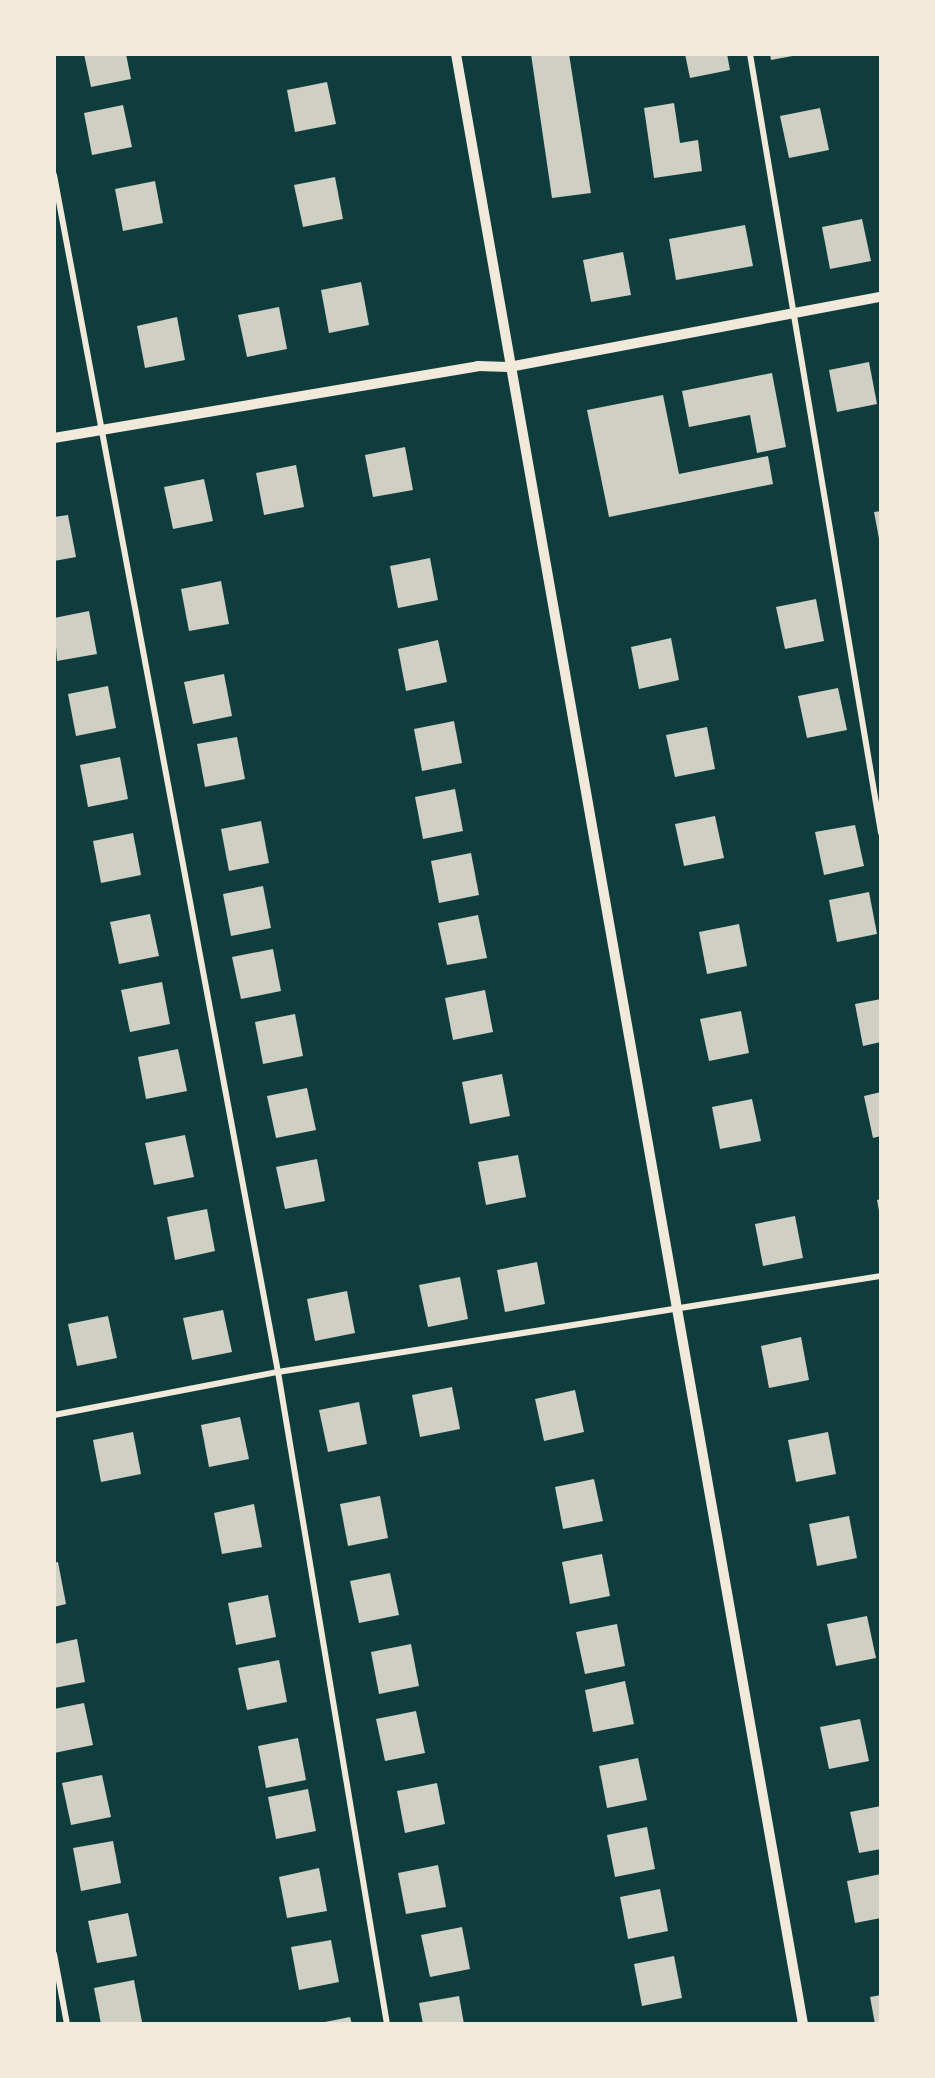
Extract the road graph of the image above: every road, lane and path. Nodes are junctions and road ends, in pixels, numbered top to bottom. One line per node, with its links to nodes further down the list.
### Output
1 (456, 54): 6 (street)
2 (750, 54): 5 (street)
3 (54, 175): 7 (street)
4 (881, 297): 5 (street)
5 (793, 313): 6 (street); 9 (street)
6 (509, 367): 7 (street); 11 (street)
7 (99, 430): 8 (street); 12 (street)
8 (54, 438)
9 (881, 833)
10 (881, 1276): 11 (street)
11 (677, 1311): 12 (street); 17 (street)
12 (278, 1372): 13 (street); 16 (street)
13 (54, 1415)
14 (54, 1954): 15 (street)
15 (67, 2024)
16 (387, 2024)
17 (803, 2024)

